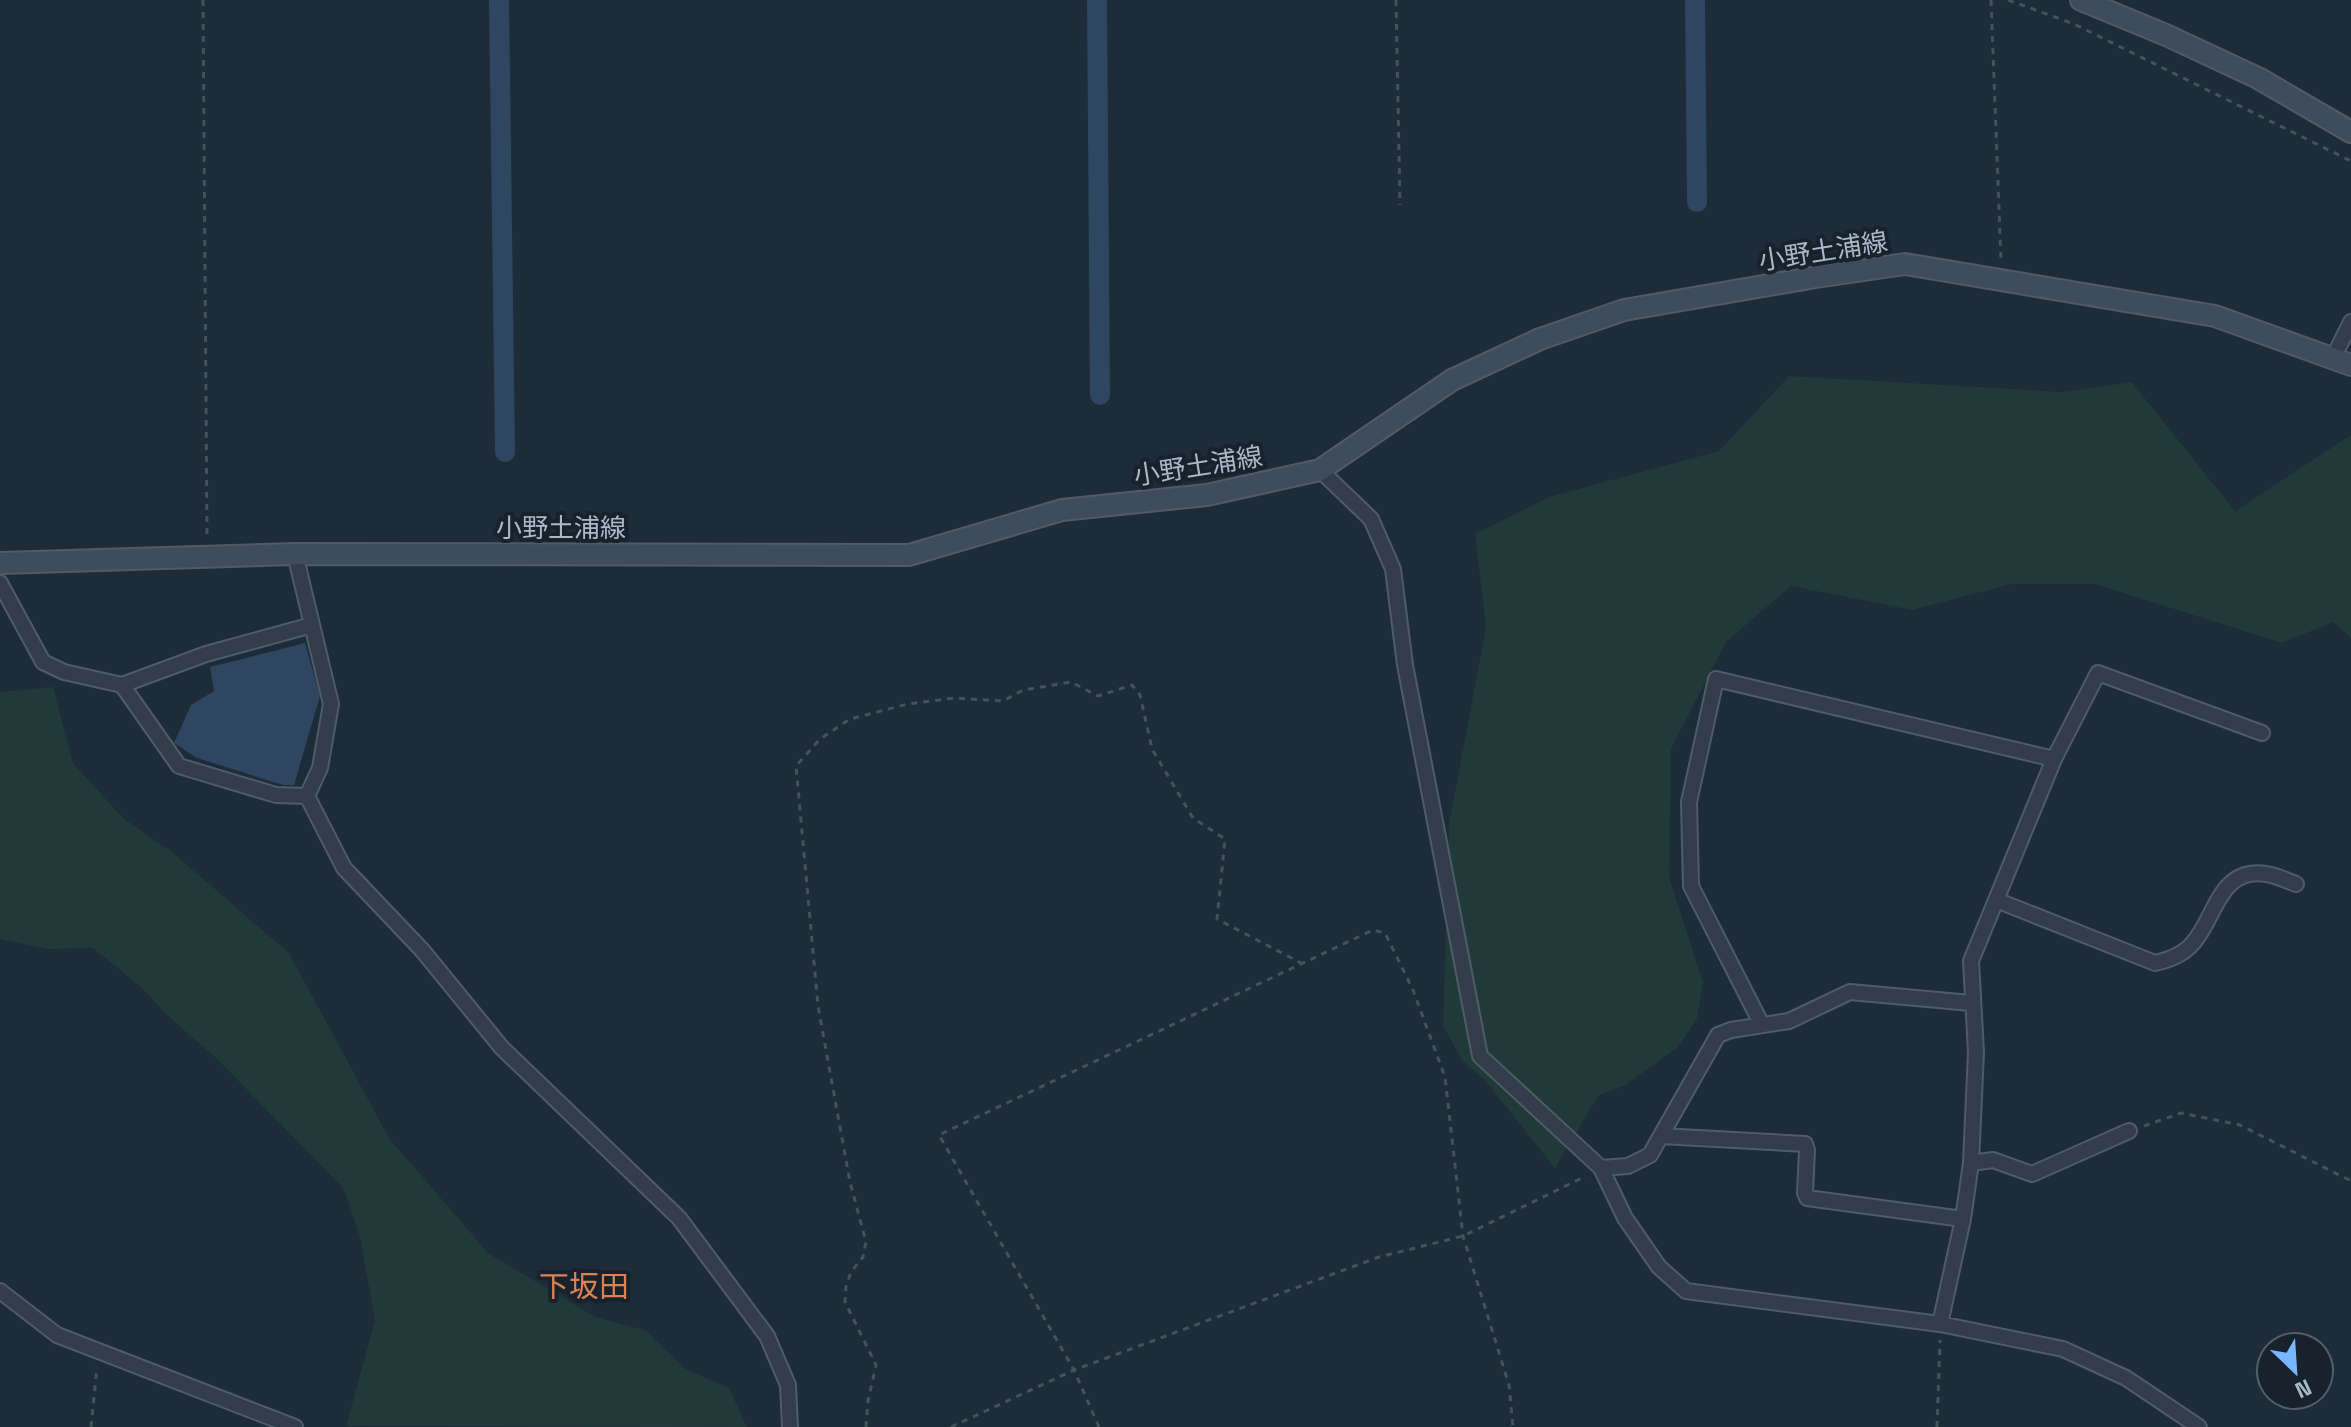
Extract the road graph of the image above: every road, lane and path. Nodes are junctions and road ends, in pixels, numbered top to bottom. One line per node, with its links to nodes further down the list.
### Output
1 (203, 0): 14 (path)
2 (1396, 0): 8 (path)
3 (1991, 0): 9 (path)
4 (2008, 0): 7 (path)
5 (2081, 0): 6 (main road)
6 (2351, 132)
7 (2351, 161)
8 (1400, 205)
9 (2002, 281): 11 (main road, 小野土浦線); 12 (main road, 小野土浦線)
10 (2351, 322): 11 (street)
11 (2342, 362)
12 (1320, 470): 13 (main road, 小野土浦線); 30 (street)
13 (295, 554): 14 (main road, 小野土浦線); 17 (street)
14 (207, 558): 15 (main road, 小野土浦線)
15 (0, 563)
16 (0, 583): 18 (street)
17 (312, 625): 18 (street); 21 (street)
18 (122, 685): 21 (street)
19 (2262, 733): 20 (street)
20 (2054, 759): 23 (street); 26 (street)
21 (307, 796): 40 (street)
22 (2296, 884): 23 (street)
23 (1996, 900): 25 (street)
24 (1301, 963): 33 (path); 37 (path); 41 (path)
25 (1971, 1003): 26 (street); 29 (street)
26 (1762, 1025): 28 (street)
27 (2129, 1131): 29 (street); 31 (path)
28 (1661, 1136): 30 (street); 32 (street)
29 (1971, 1163): 32 (street)
30 (1601, 1168): 33 (path); 35 (street)
31 (2351, 1181)
32 (1963, 1219): 35 (street)
33 (1463, 1236): 37 (path); 44 (path)
34 (0, 1291): 36 (street)
35 (1940, 1324): 45 (path); 46 (street)
36 (99, 1352): 38 (path); 39 (street)
37 (1074, 1370): 42 (path); 43 (path)
38 (91, 1427)
39 (295, 1427)
40 (790, 1427)
41 (866, 1427)
42 (951, 1427)
43 (1099, 1427)
44 (1513, 1427)
45 (1937, 1427)
46 (2199, 1427)

